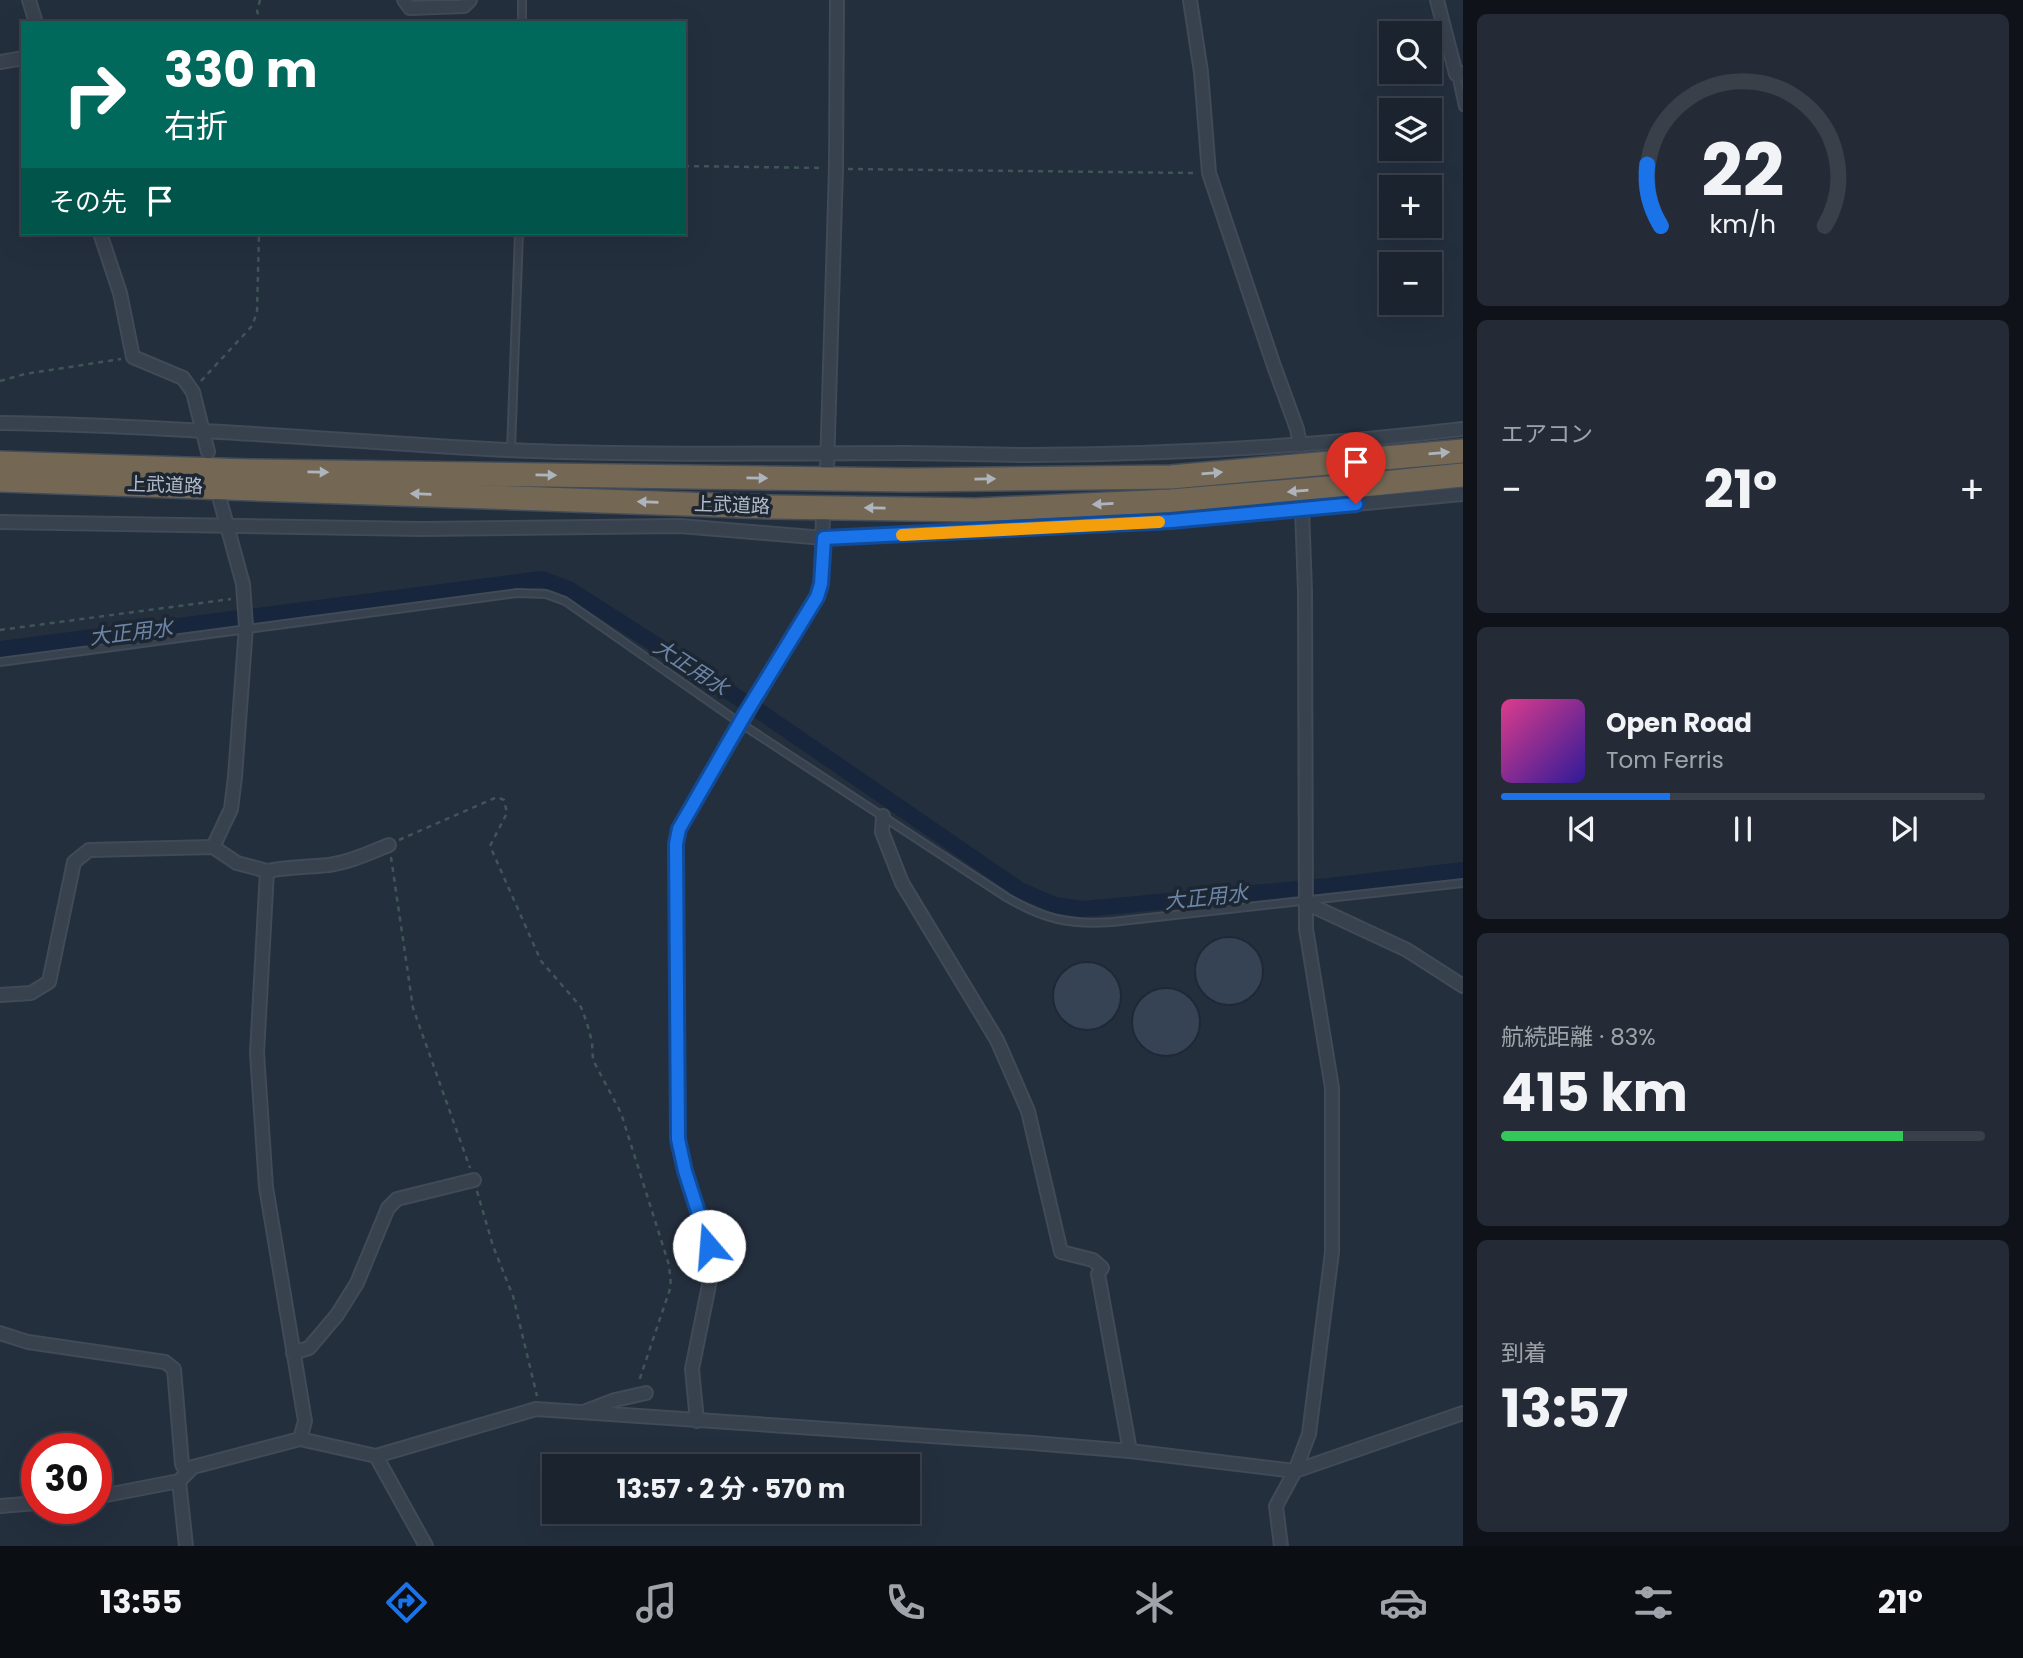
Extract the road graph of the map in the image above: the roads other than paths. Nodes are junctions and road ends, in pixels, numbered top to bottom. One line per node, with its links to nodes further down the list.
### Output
1 (29, 0): 8 (street)
2 (404, 0): 3 (street)
3 (470, 0)
4 (522, 0): 9 (lane)
5 (837, 0): 23 (street)
6 (1190, 0): 19 (street)
7 (1437, 0): 12 (street)
8 (35, 21)
9 (522, 21)
10 (21, 58): 11 (street)
11 (0, 62)
12 (1460, 74): 13 (lane)
13 (1463, 107)
14 (101, 235): 18 (street)
15 (519, 235): 20 (lane)
16 (0, 423): 18 (street)
17 (1463, 429): 19 (street)
18 (201, 432): 20 (street); 22 (street)
19 (1300, 445): 23 (street)
20 (511, 450): 23 (street)
21 (1463, 451): 27 (highway, 上武道路, one-way to 21)
22 (208, 452)
23 (828, 454): 26 (street)
24 (0, 457): 27 (highway)
25 (0, 463): 27 (highway, 上武道路)
26 (827, 468)
27 (87, 473): 28 (highway, 上武道路, one-way to 27); 29 (highway, 上武道路); 30 (highway)
28 (1463, 475)
29 (0, 480)
30 (0, 488)
31 (1463, 494): 33 (street)
32 (220, 499): 36 (street)
33 (1302, 509): 37 (street); 46 (street)
34 (823, 514): 37 (street)
35 (0, 523): 36 (street)
36 (228, 528): 37 (street); 38 (street)
37 (824, 538): 40 (street)
38 (246, 628): 39 (lane); 40 (lane); 43 (street)
39 (0, 662)
40 (742, 719): 41 (lane); 55 (street)
41 (883, 816): 46 (lane); 57 (street)
42 (388, 845): 44 (street)
43 (213, 847): 44 (street); 48 (street)
44 (267, 871): 51 (street)
45 (1463, 883): 46 (lane)
46 (1306, 900): 47 (street); 59 (street)
47 (1463, 986)
48 (0, 995)
49 (474, 1180): 51 (street)
50 (0, 1333): 60 (street)
51 (293, 1353): 56 (street)
52 (640, 1394): 53 (street)
53 (583, 1412): 55 (street); 58 (street)
54 (1463, 1413): 59 (street)
55 (697, 1421): 57 (street)
56 (300, 1439): 58 (street); 60 (street)
57 (1130, 1451): 59 (street)
58 (376, 1456): 65 (street)
59 (1295, 1471): 66 (street)
60 (183, 1477): 61 (street); 64 (street)
61 (112, 1493)
62 (21, 1504): 63 (street)
63 (0, 1506)
64 (186, 1546)
65 (426, 1546)
66 (1281, 1546)

